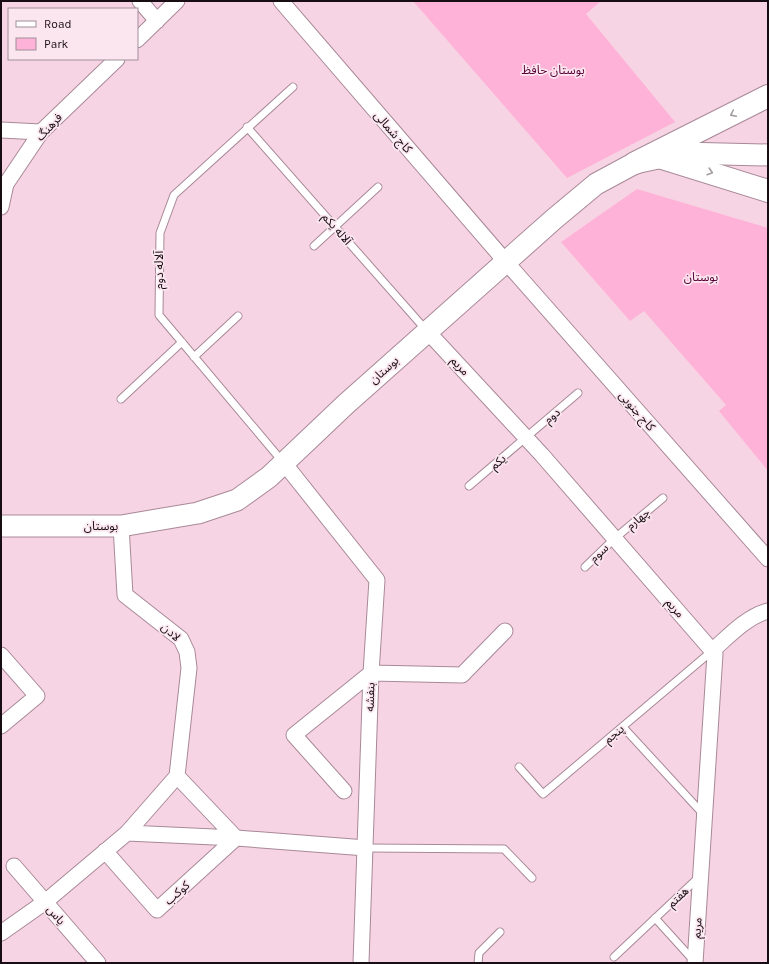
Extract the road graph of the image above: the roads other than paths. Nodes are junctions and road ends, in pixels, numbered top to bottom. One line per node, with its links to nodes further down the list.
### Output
1 (140, 1): 4 (street)
2 (177, 1): 4 (street)
3 (281, 1): 20 (street, کاج شمالی)
4 (157, 21): 5 (street)
5 (138, 39)
6 (116, 60): 11 (street, فرهنگ)
7 (293, 87): 9 (lane, آلاله دوم)
8 (768, 96): 14 (main road, one-way to 14)
9 (247, 127): 18 (lane, آلاله یکم); 23 (lane, آلاله دوم)
10 (1, 130): 11 (street)
11 (42, 132): 17 (street, فرهنگ)
12 (768, 155): 13 (street, بوستان)
13 (659, 157): 14 (street, بوستان); 16 (main road, one-way to 16)
14 (635, 163): 20 (street, بوستان)
15 (378, 187): 18 (lane)
16 (768, 191)
17 (1, 207)
18 (335, 227): 19 (lane); 22 (lane, آلاله یکم)
19 (314, 246)
20 (506, 262): 22 (street, بوستان); 34 (street, کاج جنوبی)
21 (238, 316): 24 (lane)
22 (428, 332): 27 (street, مریم); 28 (street, بوستان)
23 (182, 342): 24 (lane, آلاله دوم); 26 (lane)
24 (194, 357): 28 (lane, آلاله دوم)
25 (578, 393): 27 (lane, دوم)
26 (121, 399)
27 (527, 438): 29 (lane, یکم); 33 (street, مریم)
28 (284, 463): 32 (street, بوستان); 40 (street, بنفشه)
29 (470, 486)
30 (663, 498): 33 (lane, چهارم)
31 (1, 526): 32 (street, بوستان)
32 (120, 526): 44 (street, لادن)
33 (614, 539): 35 (lane, سوم); 38 (street, مریم)
34 (768, 559)
35 (585, 567)
36 (768, 611): 38 (street)
37 (505, 631): 40 (street)
38 (712, 651): 42 (lane, پنجم); 46 (street, مریم)
39 (1, 654): 41 (street)
40 (371, 673): 45 (street); 49 (street, بنفشه)
41 (1, 726)
42 (623, 727): 43 (lane, پنجم); 46 (lane)
43 (519, 767)
44 (177, 776): 47 (street); 48 (street)
45 (344, 791)
46 (704, 816): 52 (street, مریم)
47 (127, 833): 48 (street); 50 (street)
48 (236, 838): 49 (street); 50 (street, کوکب)
49 (366, 848): 53 (lane); 60 (street, بنفشه)
50 (105, 851): 54 (street)
51 (14, 866): 54 (street, یاس)
52 (700, 876): 55 (lane, هفتم); 62 (street, مریم)
53 (532, 878)
54 (45, 902): 57 (street); 59 (street, یاس)
55 (656, 918): 58 (lane, هفتم); 62 (lane)
56 (500, 932): 61 (lane)
57 (1, 933)
58 (614, 958)
59 (98, 963)
60 (361, 963)
61 (478, 963)
62 (695, 963)

